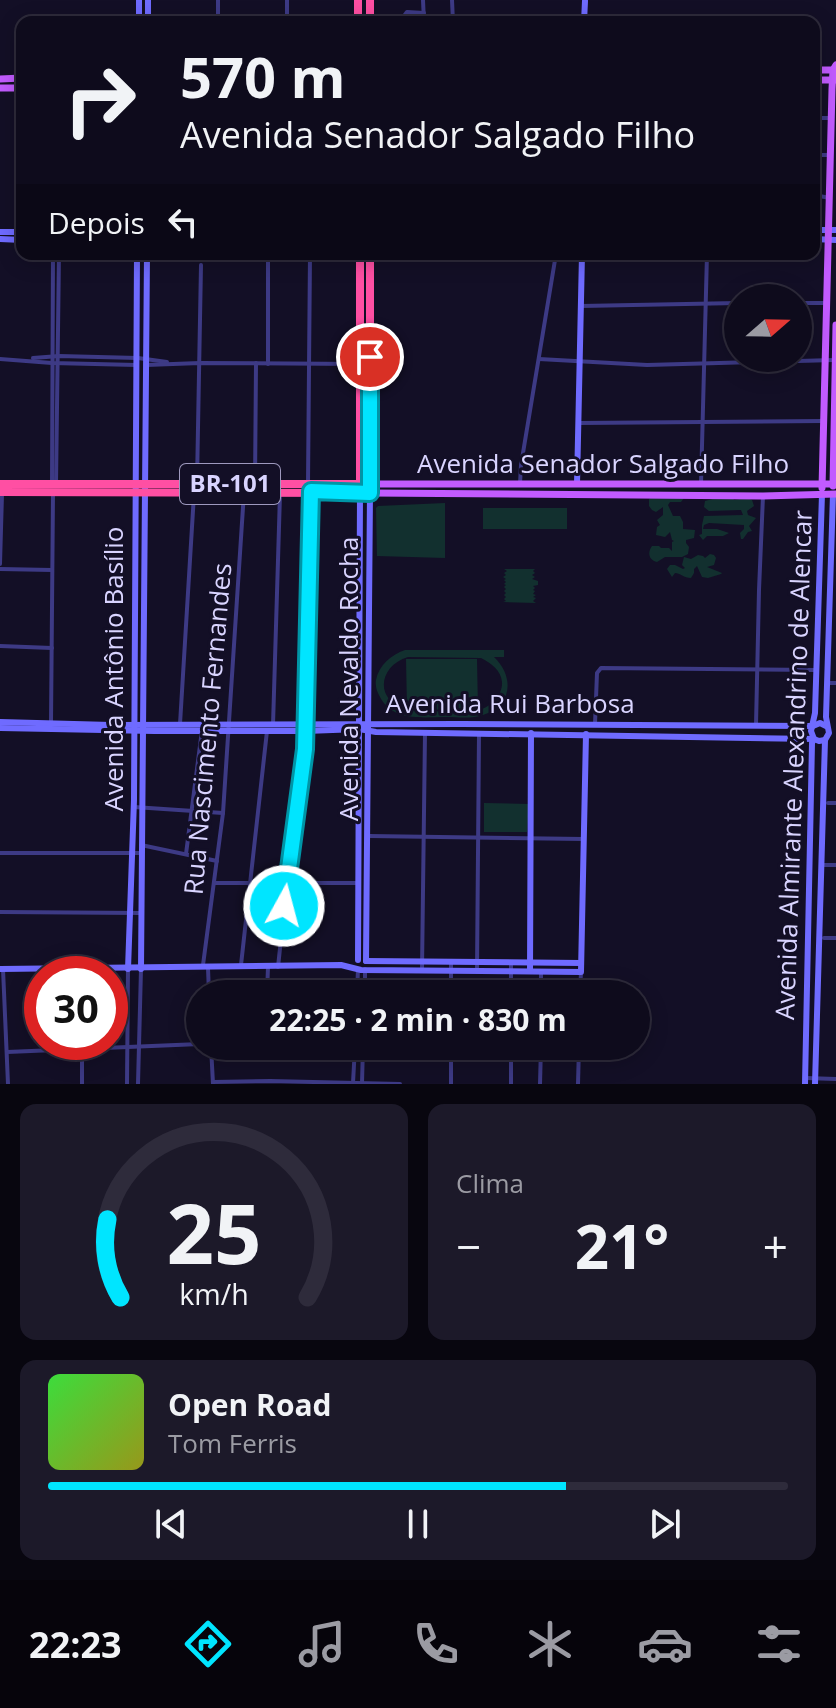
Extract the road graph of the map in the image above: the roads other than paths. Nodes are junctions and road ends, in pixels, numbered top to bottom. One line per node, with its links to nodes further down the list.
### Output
1 (423, 0): 2 (street)
2 (424, 13): 3 (street)
3 (404, 16)
4 (835, 68): 5 (main road, Avenida Almirante Alexandrino de Alencar)
5 (834, 80): 7 (main road, Avenida Almirante Alexandrino de Alencar)
6 (820, 118): 7 (street)
7 (831, 118): 9 (main road, Avenida Almirante Alexandrino de Alencar)
8 (820, 155): 9 (street)
9 (830, 155): 10 (main road, Avenida Almirante Alexandrino de Alencar)
10 (833, 174): 12 (main road, Avenida Almirante Alexandrino de Alencar)
11 (820, 196): 12 (street)
12 (830, 198): 13 (main road, Avenida Almirante Alexandrino de Alencar)
13 (832, 230): 14 (main road, Avenida Almirante Alexandrino de Alencar)
14 (832, 240): 31 (main road, Avenida Almirante Alexandrino de Alencar)
15 (56, 260): 37 (street)
16 (56, 260): 36 (street)
17 (137, 260): 28 (main road, Avenida Antônio Basílio)
18 (147, 260): 27 (main road, Avenida Antônio Basílio)
19 (268, 260): 51 (street)
20 (310, 260): 52 (street)
21 (360, 260): 53 (highway, Avenida Nevaldo Rocha)
22 (370, 260): 71 (highway, Avenida Nevaldo Rocha)
23 (555, 260): 40 (street)
24 (582, 260): 33 (main road)
25 (707, 260): 32 (street)
26 (201, 265): 48 (street)
27 (147, 282): 28 (main road); 44 (main road, Avenida Antônio Basílio)
28 (137, 291): 43 (main road, Avenida Antônio Basílio)
29 (724, 303): 32 (street)
30 (812, 303): 31 (street)
31 (826, 303): 34 (main road, Avenida Almirante Alexandrino de Alencar)
32 (706, 304): 33 (street); 50 (street)
33 (581, 306): 45 (main road)
34 (826, 316): 35 (main road); 42 (main road, Avenida Almirante Alexandrino de Alencar)
35 (836, 322): 42 (main road, Avenida Almirante Alexandrino de Alencar)
36 (52, 356): 37 (street); 39 (street); 46 (street)
37 (59, 356): 41 (street); 47 (street)
38 (0, 359): 39 (street)
39 (24, 359): 46 (street)
40 (539, 359): 45 (street); 61 (street)
41 (76, 360): 43 (street); 47 (street)
42 (830, 360): 50 (street); 57 (main road, Avenida Almirante Alexandrino de Alencar); 65 (main road, Avenida Almirante Alexandrino de Alencar)
43 (138, 361): 44 (street); 54 (main road, Avenida Antônio Basílio)
44 (147, 362): 48 (street); 56 (main road, Avenida Antônio Basílio)
45 (581, 362): 50 (street); 59 (main road)
46 (52, 363): 47 (street); 55 (street)
47 (59, 363): 55 (street)
48 (200, 363): 49 (street); 69 (street)
49 (256, 363): 51 (street); 60 (street)
50 (705, 363): 58 (street)
51 (268, 364): 52 (street)
52 (309, 364): 53 (street); 67 (street)
53 (359, 364): 70 (highway, Avenida Nevaldo Rocha)
54 (137, 399): 56 (main road); 74 (main road, Avenida Antônio Basílio)
55 (54, 400): 66 (street)
56 (146, 416): 68 (main road, Avenida Antônio Basílio)
57 (823, 421): 58 (street); 64 (main road, Avenida Almirante Alexandrino de Alencar)
58 (704, 422): 59 (street); 63 (street)
59 (579, 423): 62 (main road)
60 (255, 484): 67 (highway, Avenida Senador Salgado Filho / BR-101); 69 (highway, Avenida Senador Salgado Filho / BR-101)
61 (520, 484): 62 (main road, Avenida Senador Salgado Filho); 72 (main road, Avenida Senador Salgado Filho)
62 (577, 484): 63 (main road, Avenida Senador Salgado Filho)
63 (701, 484): 64 (main road, Avenida Senador Salgado Filho)
64 (822, 484): 65 (main road, Avenida Senador Salgado Filho); 77 (main road, Avenida Almirante Alexandrino de Alencar)
65 (834, 484): 78 (main road, Avenida Almirante Alexandrino de Alencar)
66 (54, 486): 73 (highway, Avenida Senador Salgado Filho / BR-101); 74 (highway, Avenida Senador Salgado Filho / BR-101); 81 (street)
67 (310, 487): 70 (highway, Avenida Senador Salgado Filho / BR-101); 76 (highway, Avenida Senador Salgado Filho / BR-101); 105 (street)
68 (146, 488): 69 (highway, Avenida Senador Salgado Filho / BR-101); 74 (highway, Avenida Senador Salgado Filho / BR-101); 103 (main road, Avenida Antônio Basílio)
69 (196, 488): 75 (highway, Avenida Senador Salgado Filho / BR-101); 91 (street)
70 (360, 488): 71 (highway, Avenida Senador Salgado Filho / BR-101); 98 (main road, Avenida Nevaldo Rocha)
71 (370, 488): 72 (main road, Avenida Senador Salgado Filho); 106 (main road, Avenida Nevaldo Rocha)
72 (468, 488): 79 (main road, Avenida Senador Salgado Filho)
73 (1, 489): 80 (street)
74 (135, 489): 102 (main road, Avenida Antônio Basílio)
75 (244, 492): 76 (highway, Avenida Senador Salgado Filho / BR-101); 101 (street, Rua Nascimento Fernandes)
76 (280, 492): 104 (street)
77 (822, 494): 78 (main road, Avenida Senador Salgado Filho); 79 (main road, Avenida Senador Salgado Filho); 85 (main road, Avenida Almirante Alexandrino de Alencar)
78 (834, 494): 86 (main road, Avenida Almirante Alexandrino de Alencar)
79 (763, 496): 84 (street)
80 (0, 567): 81 (street)
81 (52, 570): 83 (street)
82 (0, 646): 83 (street)
83 (52, 648): 90 (street)
84 (758, 670): 85 (street); 95 (street); 97 (street)
85 (816, 670): 89 (main road, Avenida Almirante Alexandrino de Alencar)
86 (827, 683): 87 (street); 88 (main road, Avenida Almirante Alexandrino de Alencar)
87 (836, 683)
88 (826, 717): 89 (main road); 100 (main road, Avenida Almirante Alexandrino de Alencar)
89 (814, 719): 99 (main road, Avenida Rui Barbosa); 99 (main road); 100 (main road, Avenida Rui Barbosa); 115 (main road, Avenida Almirante Alexandrino de Alencar)
90 (51, 723): 96 (main road, Avenida Rui Barbosa); 102 (main road, Avenida Rui Barbosa)
91 (180, 724): 101 (main road, Avenida Rui Barbosa); 103 (main road, Avenida Rui Barbosa)
92 (461, 724): 93 (main road, Avenida Rui Barbosa); 106 (main road, Avenida Rui Barbosa); 110 (main road)
93 (473, 724): 94 (main road, Avenida Rui Barbosa); 111 (main road)
94 (571, 724): 95 (main road, Avenida Rui Barbosa); 113 (main road)
95 (595, 724): 97 (main road, Avenida Rui Barbosa)
96 (0, 725): 102 (main road, Avenida Rui Barbosa)
97 (756, 725): 99 (main road, Avenida Rui Barbosa)
98 (359, 726): 105 (main road, Avenida Rui Barbosa); 106 (main road, Avenida Rui Barbosa); 140 (main road, Avenida Nevaldo Rocha)
99 (804, 726)
100 (826, 726): 116 (main road, Avenida Almirante Alexandrino de Alencar)
101 (230, 727): 104 (main road, Avenida Rui Barbosa); 107 (main road, Avenida Rui Barbosa); 122 (street, Rua Nascimento Fernandes)
102 (134, 728): 103 (main road, Avenida Rui Barbosa); 119 (main road, Avenida Antônio Basílio)
103 (144, 728): 107 (main road, Avenida Rui Barbosa); 120 (main road, Avenida Antônio Basílio)
104 (270, 728): 105 (main road, Avenida Rui Barbosa); 138 (street)
105 (306, 728): 139 (street)
106 (368, 728): 108 (main road, Avenida Rui Barbosa); 123 (main road, Avenida Nevaldo Rocha)
107 (202, 730): 121 (street)
108 (425, 733): 110 (main road, Avenida Rui Barbosa); 124 (street)
109 (531, 733): 112 (main road, Avenida Rui Barbosa); 113 (main road, Avenida Rui Barbosa); 126 (main road)
110 (459, 734): 111 (main road, Avenida Rui Barbosa)
111 (470, 734): 112 (main road, Avenida Rui Barbosa)
112 (479, 734): 125 (street)
113 (569, 734): 114 (main road, Avenida Rui Barbosa)
114 (586, 734): 115 (main road, Avenida Rui Barbosa); 127 (main road)
115 (814, 739): 116 (main road, Avenida Rui Barbosa); 129 (main road, Avenida Almirante Alexandrino de Alencar)
116 (825, 740): 130 (main road, Avenida Almirante Alexandrino de Alencar)
117 (828, 803): 118 (street)
118 (836, 803)
119 (134, 807): 120 (street); 132 (main road, Avenida Antônio Basílio)
120 (142, 808): 121 (street); 128 (main road, Avenida Antônio Basílio)
121 (192, 810): 122 (street); 133 (street)
122 (223, 813): 134 (street, Rua Nascimento Fernandes)
123 (369, 836): 124 (street); 154 (main road, Avenida Nevaldo Rocha)
124 (424, 837): 125 (street); 148 (street)
125 (478, 838): 126 (street); 150 (street)
126 (531, 838): 127 (street); 152 (main road)
127 (584, 839): 153 (main road)
128 (141, 849): 132 (street); 133 (street); 143 (main road, Avenida Antônio Basílio)
129 (810, 851): 130 (main road); 144 (main road, Avenida Almirante Alexandrino de Alencar)
130 (822, 852): 135 (main road, Avenida Almirante Alexandrino de Alencar)
131 (0, 853): 132 (street)
132 (131, 853): 142 (main road, Avenida Antônio Basílio)
133 (186, 854): 134 (street)
134 (217, 861): 137 (street, Rua Nascimento Fernandes)
135 (822, 865): 136 (street); 145 (main road, Avenida Almirante Alexandrino de Alencar)
136 (836, 865)
137 (214, 883): 138 (street); 158 (street, Rua Nascimento Fernandes)
138 (250, 883): 139 (street); 155 (street)
139 (287, 883): 140 (street); 157 (street)
140 (359, 883): 154 (main road, Avenida Nevaldo Rocha)
141 (0, 912): 142 (street)
142 (130, 913): 143 (street); 160 (main road, Avenida Antônio Basílio)
143 (141, 913): 161 (main road, Avenida Antônio Basílio)
144 (809, 917): 145 (main road); 178 (main road, Avenida Almirante Alexandrino de Alencar)
145 (821, 917): 179 (main road, Avenida Almirante Alexandrino de Alencar)
146 (824, 938): 147 (street)
147 (836, 938)
148 (422, 961): 149 (main road); 154 (main road); 163 (street)
149 (451, 961): 150 (main road); 164 (street)
150 (477, 961): 151 (main road); 165 (street)
151 (511, 962): 152 (main road); 166 (street)
152 (530, 962): 153 (main road); 167 (main road)
153 (581, 963): 169 (main road)
154 (362, 965): 157 (main road); 163 (main road); 172 (street, Avenida Nevaldo Rocha); 173 (street, Avenida Nevaldo Rocha)
155 (241, 967): 156 (main road); 158 (main road)
156 (268, 967): 157 (main road); 171 (street)
157 (278, 967)
158 (205, 968): 161 (main road); 170 (street, Rua Nascimento Fernandes)
159 (2, 969): 162 (main road); 184 (street)
160 (128, 969): 161 (main road)
161 (141, 969): 182 (street, Avenida Antônio Basílio)
162 (24, 970)
163 (422, 970): 164 (main road)
164 (451, 970): 165 (main road); 174 (street)
165 (477, 971): 166 (main road)
166 (511, 971): 167 (main road); 175 (street)
167 (530, 971): 168 (main road)
168 (541, 971): 169 (main road); 176 (street)
169 (581, 972): 177 (street)
170 (207, 980)
171 (268, 980)
172 (359, 980)
173 (364, 980)
174 (451, 980)
175 (511, 980)
176 (541, 980)
177 (581, 980)
178 (807, 985): 179 (main road); 195 (main road, Avenida Almirante Alexandrino de Alencar)
179 (819, 986): 196 (main road, Avenida Almirante Alexandrino de Alencar)
180 (186, 1044): 182 (street)
181 (128, 1046): 182 (street)
182 (138, 1046): 203 (street, Avenida Antônio Basílio)
183 (24, 1051): 184 (street)
184 (7, 1052): 200 (street)
185 (79, 1060): 201 (street)
186 (128, 1060): 202 (street, Avenida Antônio Basílio)
187 (212, 1060): 197 (street)
188 (353, 1060): 198 (street)
189 (363, 1060): 199 (street)
190 (451, 1060): 205 (street)
191 (511, 1060): 206 (street)
192 (541, 1060): 207 (street)
193 (579, 1060): 208 (street)
194 (836, 1079): 196 (street)
195 (805, 1081): 196 (street)
196 (816, 1081)
197 (213, 1083): 198 (street)
198 (349, 1083): 199 (street)
199 (362, 1083): 204 (street)
200 (8, 1084)
201 (82, 1084)
202 (127, 1084)
203 (138, 1084)
204 (400, 1084)
205 (451, 1084)
206 (511, 1084)
207 (540, 1084)
208 (578, 1084)

